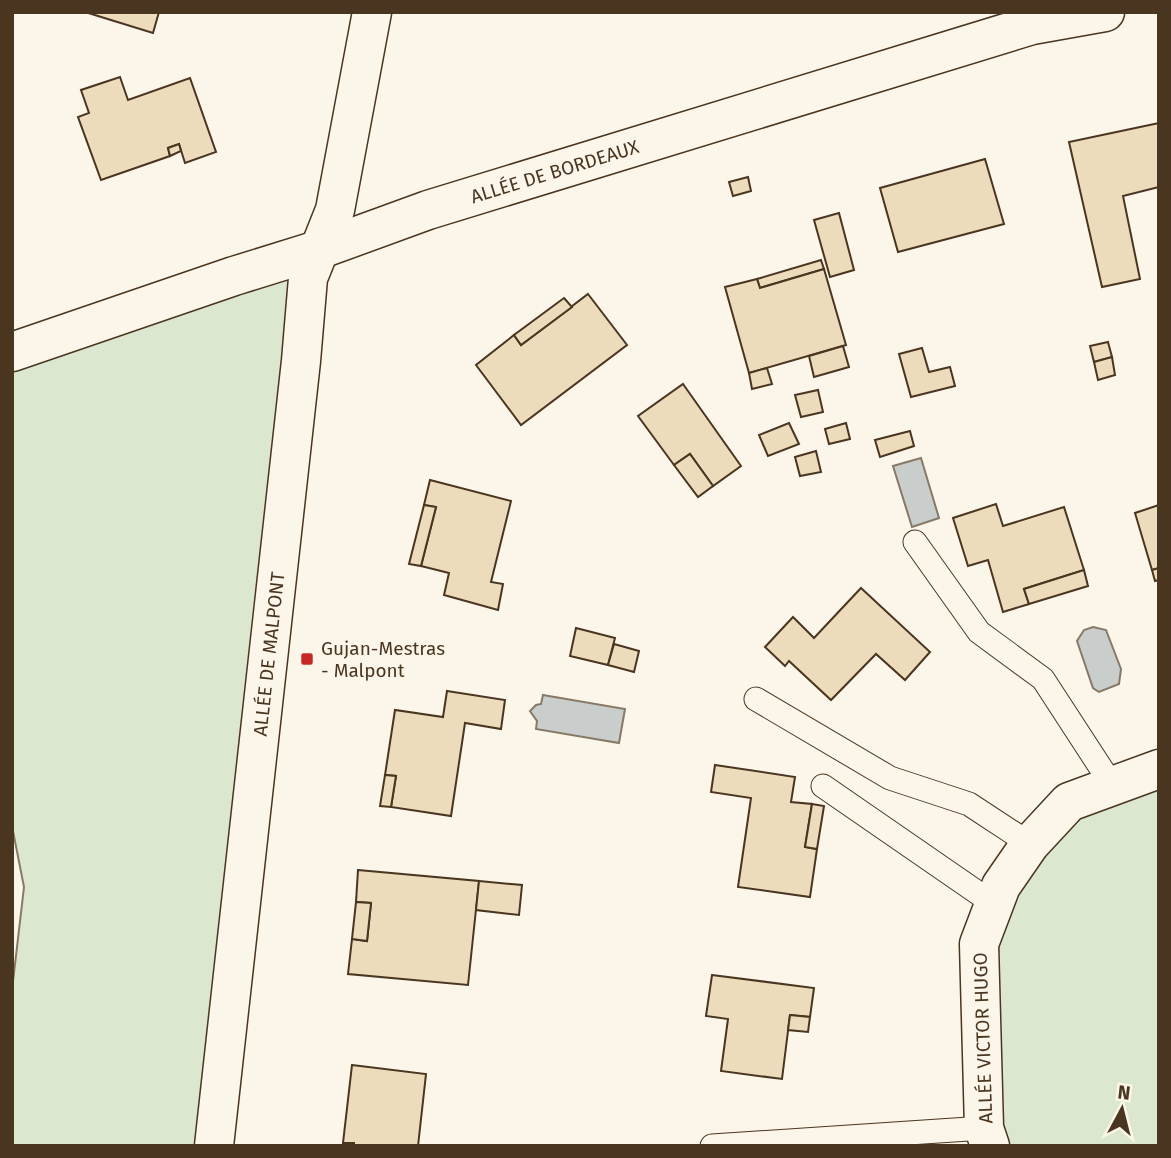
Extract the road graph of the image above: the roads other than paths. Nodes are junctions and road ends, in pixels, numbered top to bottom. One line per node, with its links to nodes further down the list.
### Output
1 (372, 12): 3 (street, ALLÉE DE MALPONT)
2 (1105, 12): 3 (street, ALLÉE DE BORDEAUX)
3 (321, 248): 4 (street, ALLÉE DE BORDEAUX); 13 (street, ALLÉE DE MALPONT)
4 (12, 352)
5 (915, 542): 8 (lane)
6 (756, 699): 10 (lane)
7 (1159, 769): 8 (street, ALLÉE VICTOR HUGO)
8 (1112, 785): 10 (street, ALLÉE VICTOR HUGO)
9 (823, 786): 11 (lane)
10 (1030, 844): 11 (street, ALLÉE VICTOR HUGO)
11 (994, 904): 12 (street, ALLÉE VICTOR HUGO)
12 (987, 1137): 14 (lane)
13 (214, 1146)
14 (712, 1146)

